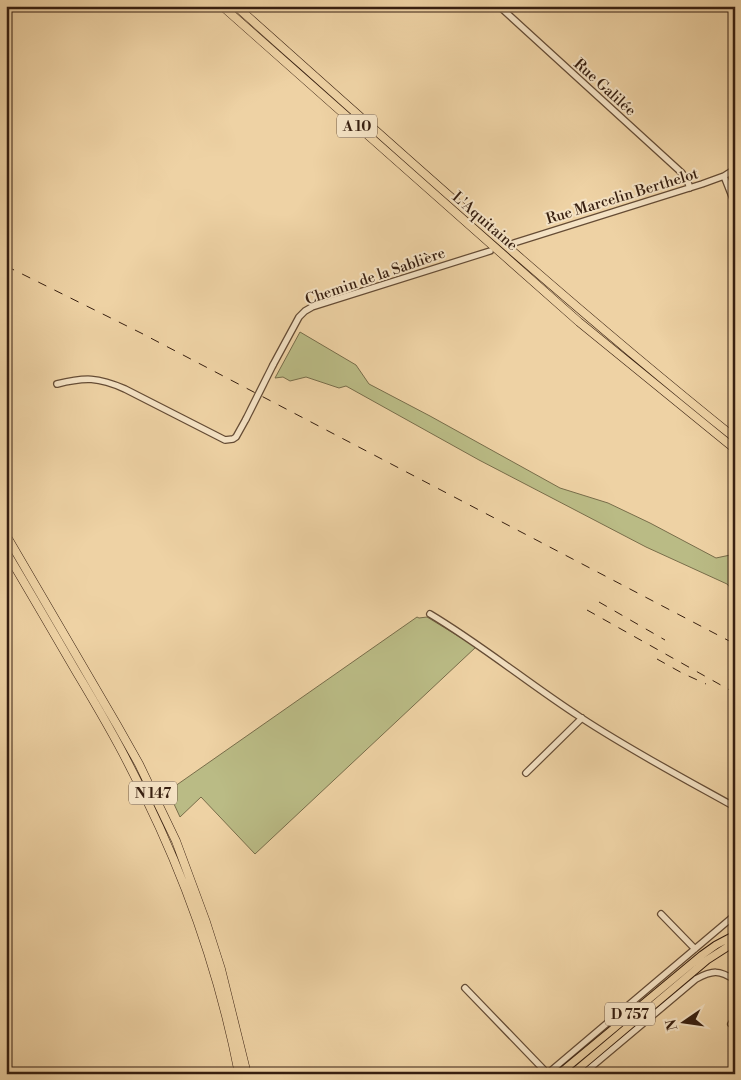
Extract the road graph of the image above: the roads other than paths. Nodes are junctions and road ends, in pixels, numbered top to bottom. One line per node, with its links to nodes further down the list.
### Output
1 (222, 6): 12 (highway, L'Aquitaine / A 10)
2 (236, 6): 11 (highway, L'Aquitaine / A 10)
3 (499, 6): 6 (street, Rue Galilée)
4 (735, 169): 5 (street, Rue Marcelin Berthelot)
5 (724, 176): 6 (street, Rue Marcelin Berthelot); 7 (street)
6 (690, 188): 8 (street, Rue Marcelin Berthelot)
7 (735, 204)
8 (514, 243)
9 (490, 251): 10 (street, Chemin de la Sablière, bridge)
10 (57, 384)
11 (735, 438)
12 (735, 450)
13 (6, 535): 31 (highway, N 147)
14 (6, 552): 29 (highway, N 147)
15 (430, 614): 16 (street)
16 (582, 718): 17 (street); 18 (street)
17 (526, 773)
18 (735, 807)
19 (660, 914): 23 (street)
20 (735, 915): 23 (street)
21 (735, 935): 24 (main road, D 757)
22 (735, 942): 24 (main road, D 757)
23 (695, 949): 34 (street)
24 (704, 957): 35 (main road, D 757); 36 (main road, D 757)
25 (735, 980): 37 (street)
26 (465, 988): 34 (street)
27 (735, 1018): 28 (street)
28 (731, 1024)
29 (235, 1054): 31 (highway, N 147); 33 (highway, N 147)
30 (6, 1070): 32 (street)
31 (246, 1073)
32 (10, 1074)
33 (235, 1074)
34 (548, 1074)
35 (559, 1074)
36 (572, 1074)
37 (583, 1074)

